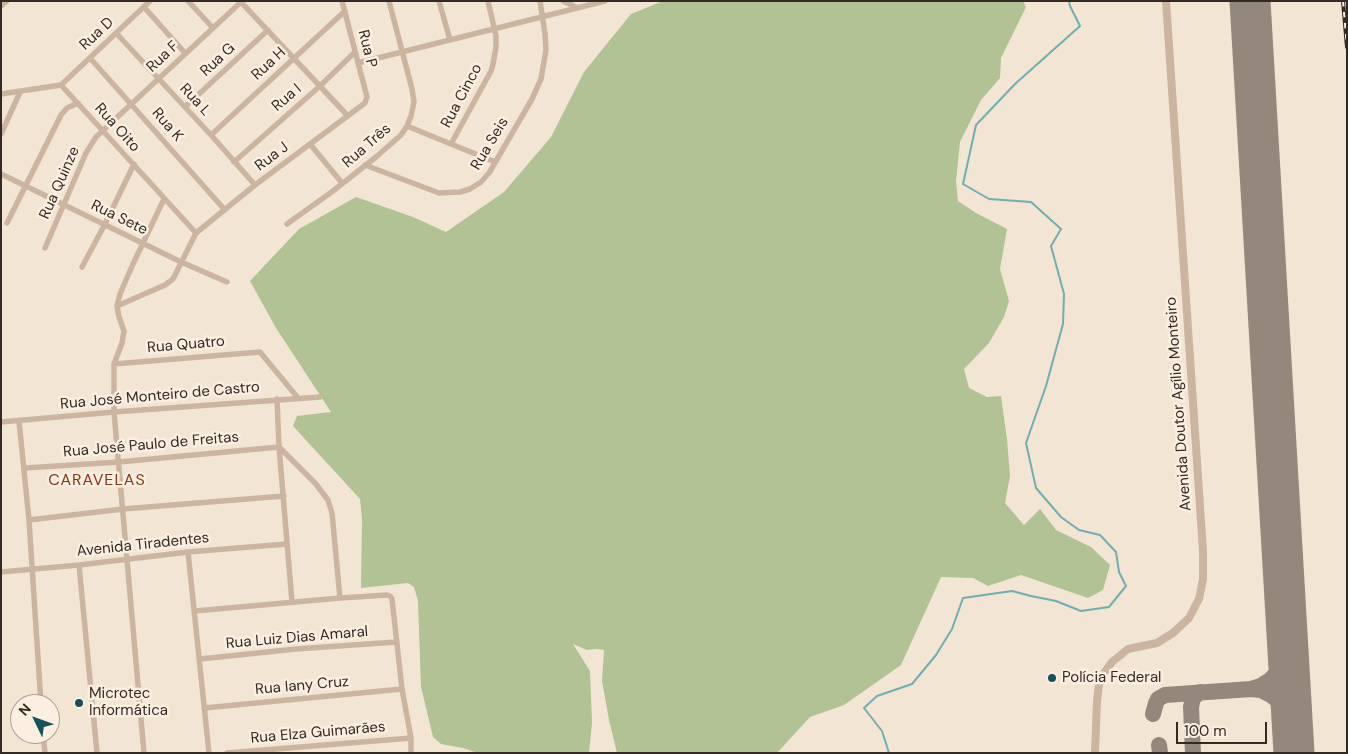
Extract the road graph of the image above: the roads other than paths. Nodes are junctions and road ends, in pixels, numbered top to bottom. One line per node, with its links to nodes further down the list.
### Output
1 (7, 1): 13 (street)
2 (150, 1): 14 (street, Rua D)
3 (188, 1): 18 (street)
4 (342, 1): 16 (street, Rua P)
5 (389, 1): 24 (street, Rua Três)
6 (439, 1): 22 (street)
7 (488, 1): 19 (street, Rua Cinco)
8 (540, 1): 17 (street, Rua Seis)
9 (563, 1): 15 (street)
10 (605, 1): 15 (street)
11 (1166, 1): 99 (street, Avenida Doutor Agílio Monteiro)
12 (241, 2): 18 (street, Rua F); 20 (street)
13 (1, 6)
14 (144, 7): 21 (street, Rua D); 25 (street)
15 (578, 8): 17 (street)
16 (345, 11): 23 (street, Rua P); 27 (street, Rua H)
17 (543, 17): 19 (street); 46 (street, Rua Seis)
18 (213, 28): 25 (street, Rua F)
19 (495, 29): 22 (street); 44 (street, Rua Cinco)
20 (268, 30): 27 (street); 37 (street, Rua G)
21 (116, 33): 26 (street, Rua D); 29 (street, Rua L)
22 (450, 40): 24 (street)
23 (355, 52): 28 (street, Rua P); 31 (street, Rua I)
24 (402, 52): 28 (street); 39 (street, Rua Três)
25 (185, 53): 29 (street, Rua F)
26 (90, 58): 30 (street, Rua D); 36 (street, Rua K)
27 (294, 58): 31 (street); 42 (street, Rua H)
28 (358, 63): 35 (street, Rua P)
29 (159, 78): 36 (street, Rua F); 37 (street, Rua L)
30 (61, 85): 32 (street); 34 (street, Rua Oito)
31 (320, 86): 38 (street); 45 (street, Rua I)
32 (20, 92): 33 (street); 41 (street)
33 (1, 94)
34 (78, 103): 40 (street, Rua Oito); 51 (street)
35 (365, 103): 38 (street, Rua J)
36 (132, 104): 40 (street, Rua F); 55 (street, Rua K)
37 (185, 107): 42 (street, Rua L)
38 (348, 116): 43 (street, Rua J)
39 (407, 126): 44 (street); 48 (street, Rua Três)
40 (103, 130): 47 (street, Rua Oito); 54 (street, Rua Quinze)
41 (1, 134)
42 (211, 135): 45 (street, Rua L)
43 (310, 144): 50 (street); 52 (street, Rua J)
44 (450, 144): 46 (street)
45 (234, 162): 52 (street, Rua L)
46 (495, 162): 48 (street, Rua Seis)
47 (134, 164): 53 (street, Rua Oito); 57 (street)
48 (365, 165): 50 (street, Rua Três)
49 (1, 174): 51 (street, Rua Sete)
50 (342, 183): 58 (street, Rua Três)
51 (25, 185): 54 (street, Rua Sete); 56 (street)
52 (255, 185): 55 (street, Rua J)
53 (164, 199): 59 (street, Rua Oito); 60 (street)
54 (64, 205): 57 (street, Rua Sete); 61 (street, Rua Quinze)
55 (224, 209): 59 (street, Rua J)
56 (7, 223)
57 (105, 224): 60 (street, Rua Sete); 63 (street)
58 (287, 224)
59 (196, 232): 62 (street)
60 (143, 244): 62 (street, Rua Sete); 65 (street)
61 (45, 248)
62 (181, 262): 64 (street, Rua Sete); 65 (street)
63 (82, 267)
64 (227, 282)
65 (117, 306): 66 (street)
66 (114, 364): 68 (street, Rua Quatro); 70 (street)
67 (320, 396): 68 (street, Rua José Monteiro de Castro)
68 (298, 398): 69 (street, Rua José Monteiro de Castro)
69 (277, 400): 70 (street, Rua José Monteiro de Castro); 73 (street)
70 (114, 412): 71 (street, Rua José Monteiro de Castro); 74 (street)
71 (19, 421): 72 (street, Rua José Monteiro de Castro); 75 (street)
72 (1, 422)
73 (279, 447): 74 (street, Rua José Paulo de Freitas); 76 (street); 85 (street)
74 (119, 462): 75 (street, Rua José Paulo de Freitas); 77 (street)
75 (25, 468): 78 (street)
76 (284, 496): 77 (street); 79 (street)
77 (123, 509): 78 (street); 81 (street)
78 (29, 520): 83 (street)
79 (287, 544): 80 (street, Avenida Tiradentes); 86 (street)
80 (188, 552): 81 (street, Avenida Tiradentes); 87 (street)
81 (128, 560): 82 (street, Avenida Tiradentes); 95 (street)
82 (80, 565): 83 (street, Avenida Tiradentes); 94 (street)
83 (32, 570): 84 (street, Avenida Tiradentes); 91 (street)
84 (1, 572)
85 (340, 598): 86 (street); 88 (street)
86 (292, 602): 87 (street)
87 (195, 611): 89 (street)
88 (396, 642): 89 (street, Rua Luiz Dias Amaral); 90 (street)
89 (200, 659): 92 (street)
90 (402, 689): 92 (street, Rua Iany Cruz); 93 (street)
91 (40, 694)
92 (204, 708): 96 (street)
93 (411, 738): 97 (street, Rua Elza Guimarães); 98 (street)
94 (97, 753)
95 (144, 753)
96 (209, 753)
97 (227, 753)
98 (411, 753)
99 (1095, 753)

